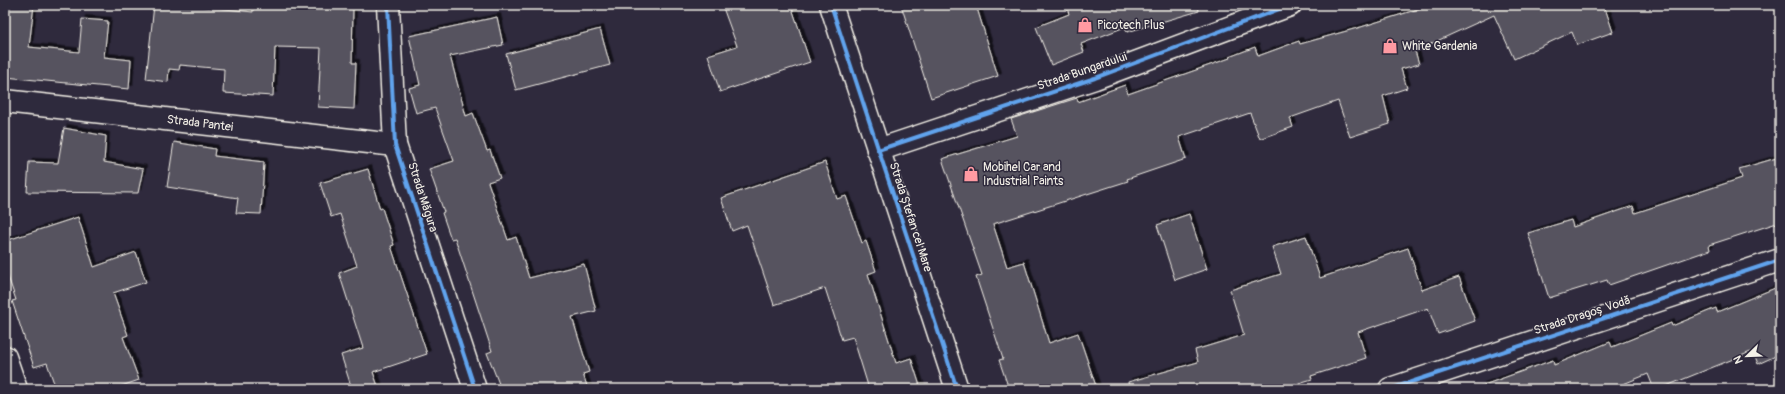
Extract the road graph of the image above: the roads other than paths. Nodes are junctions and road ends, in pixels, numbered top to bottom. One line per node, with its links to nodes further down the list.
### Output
1 (388, 5): 5 (street, Strada Măgura)
2 (831, 5): 6 (street, Strada Ștefan cel Mare)
3 (1290, 5): 6 (street, Strada Bungardului)
4 (5, 101): 5 (street, Strada Pantei)
5 (396, 145): 10 (street, Strada Măgura)
6 (878, 150): 11 (street, Strada Ștefan cel Mare)
7 (1780, 260): 12 (street, Strada Dragoș Vodă)
8 (5, 357): 9 (street)
9 (16, 389)
10 (475, 389)
11 (957, 389)
12 (1390, 389)

